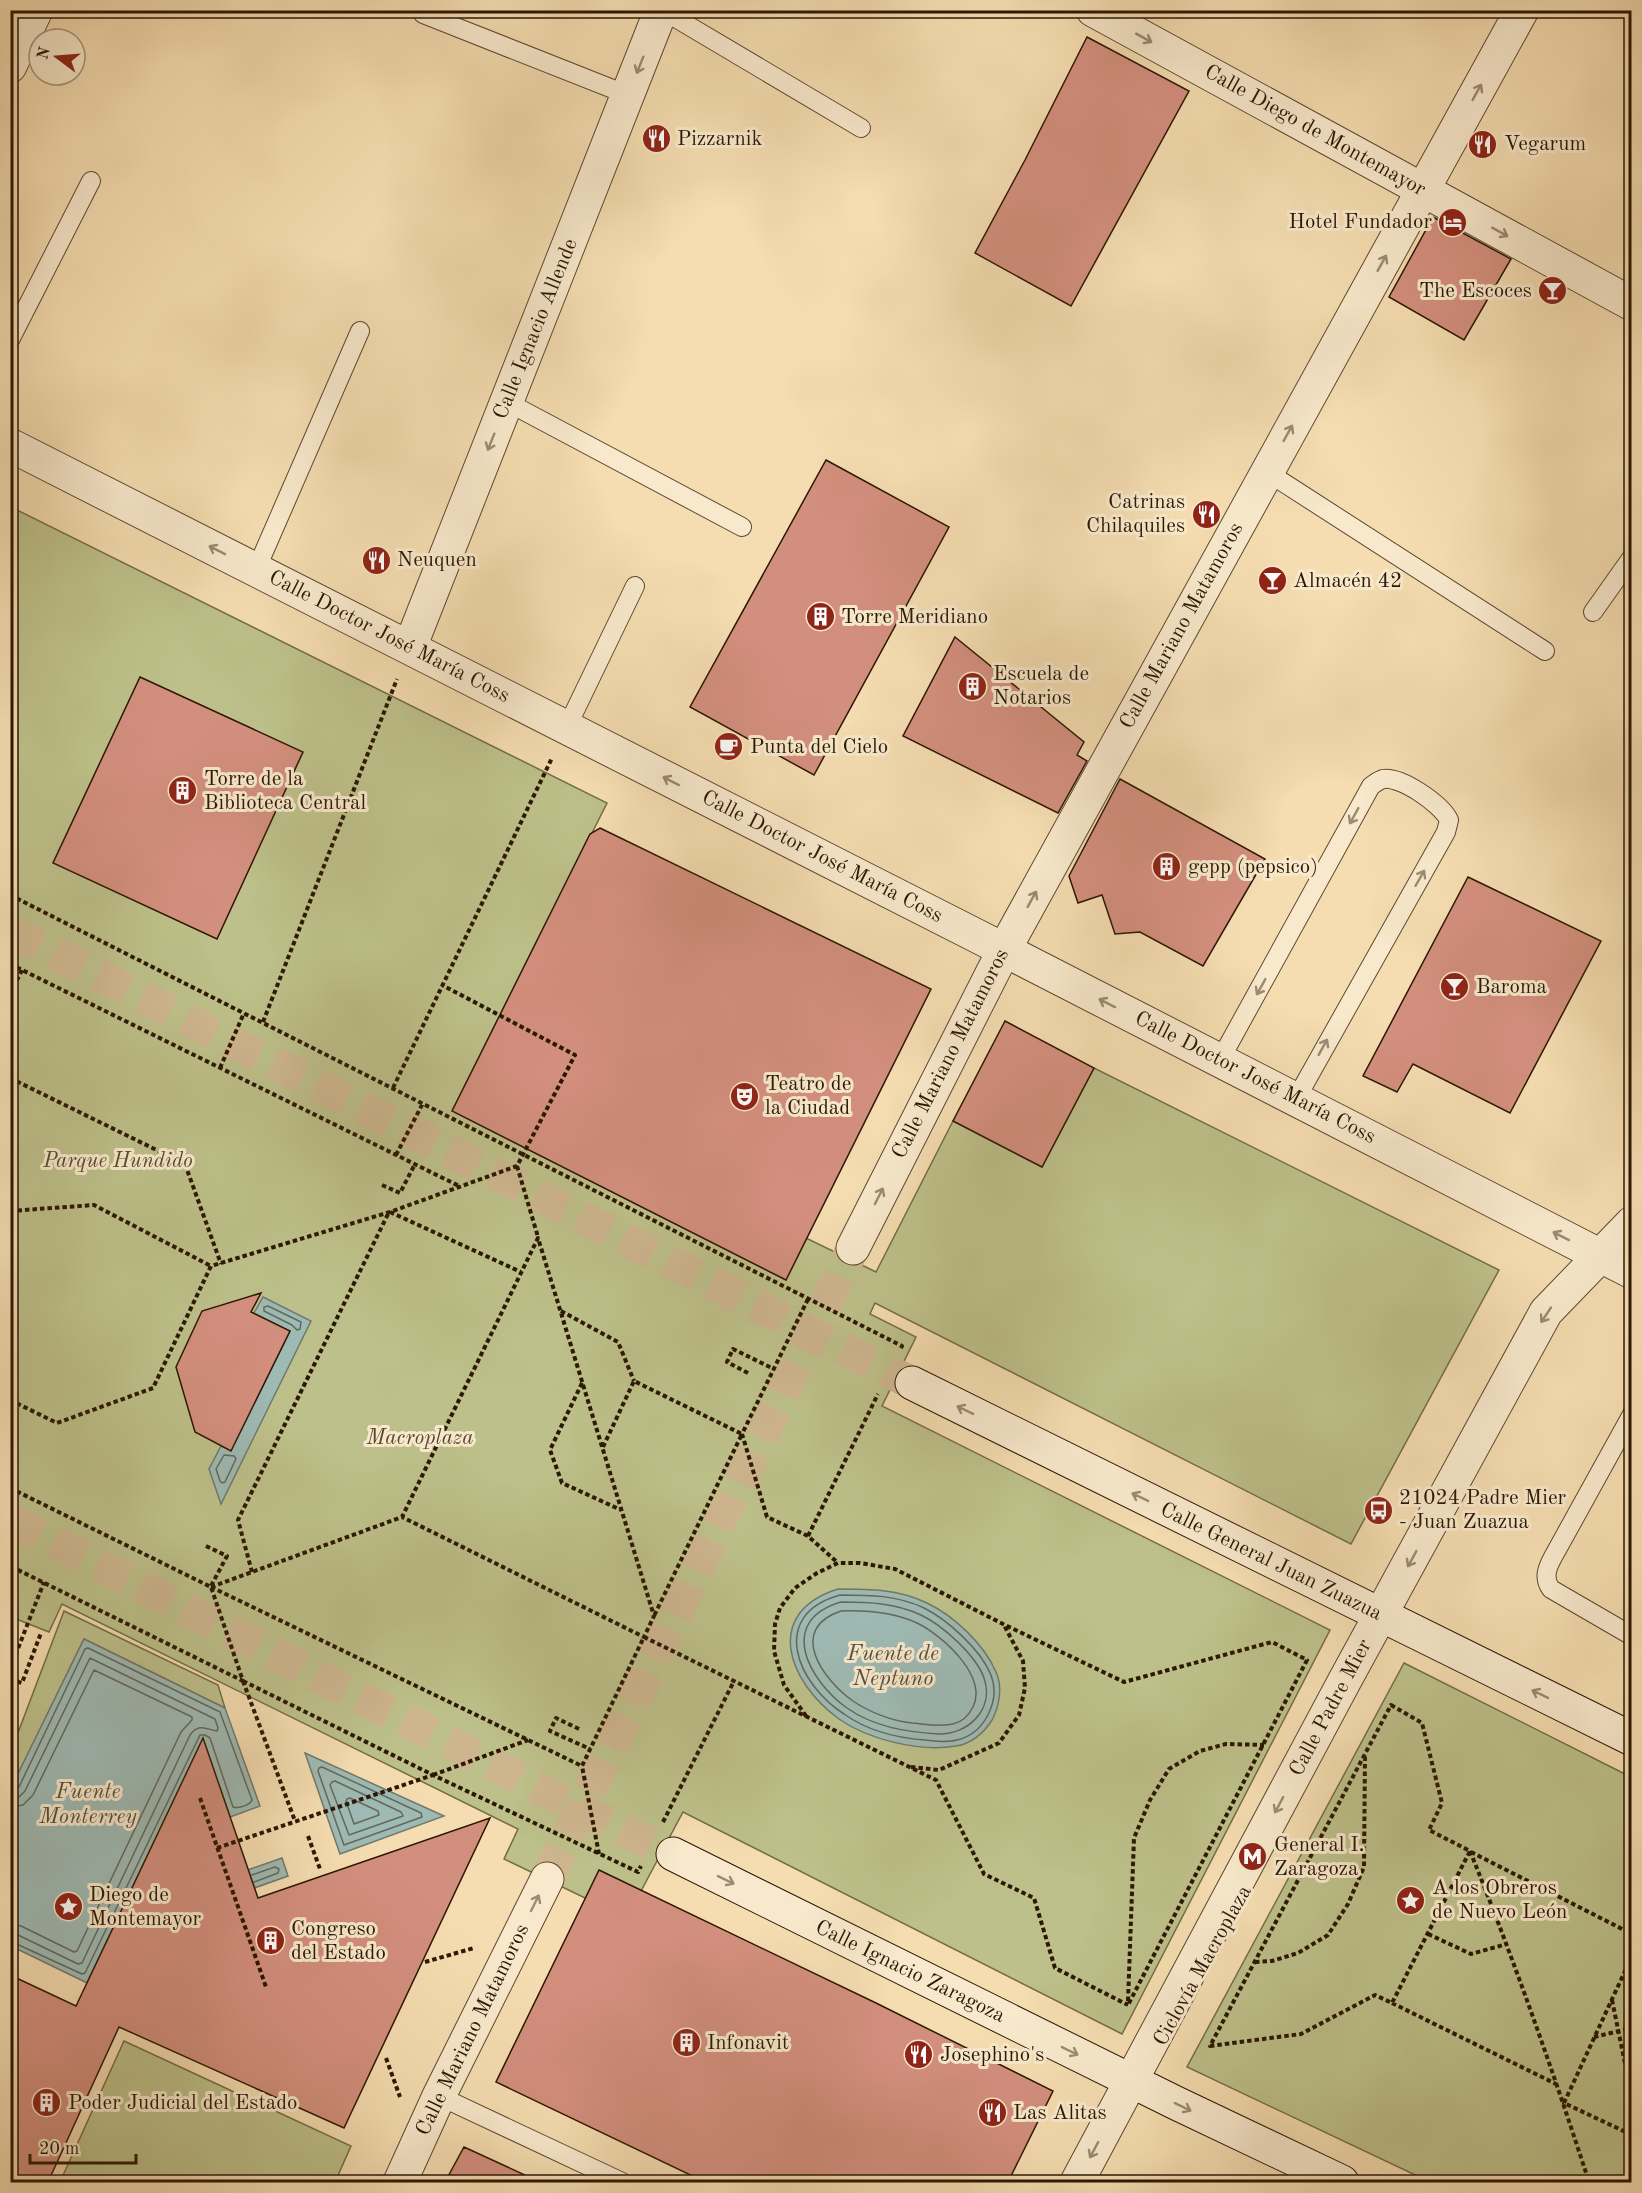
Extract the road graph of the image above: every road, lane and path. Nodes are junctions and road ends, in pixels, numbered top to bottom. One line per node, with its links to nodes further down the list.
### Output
1 (36, 10): 6 (street)
2 (662, 10): 7 (street, Calle Ignacio Allende, one-way to 7); 8 (lane)
3 (1093, 10): 10 (street, Calle Diego de Montemayor, one-way to 10)
4 (1522, 10): 10 (street, Calle Mariano Matamoros, one-way to 4)
5 (423, 14): 7 (lane)
6 (10, 66)
7 (628, 95): 14 (street, Calle Ignacio Allende)
8 (861, 128)
9 (91, 181): 13 (lane)
10 (1422, 190): 11 (street, Calle Diego de Montemayor, one-way to 11); 16 (street, Calle Mariano Matamoros, one-way to 10)
11 (1632, 304)
12 (360, 332): 19 (lane)
13 (10, 340)
14 (507, 402): 17 (lane); 22 (street, Calle Ignacio Allende, one-way to 22)
15 (10, 445): 19 (street, Calle Doctor José María Coss, one-way to 15)
16 (1267, 472): 23 (lane); 27 (street, Calle Mariano Matamoros, one-way to 16)
17 (742, 527)
18 (1632, 557): 21 (lane)
19 (256, 570): 22 (street, Calle Doctor José María Coss)
20 (635, 586): 24 (lane)
21 (1593, 612)
22 (410, 647): 24 (street, Calle Doctor José María Coss); 33 (path)
23 (1545, 651)
24 (567, 727): 27 (street, Calle Doctor José María Coss, one-way to 24)
25 (552, 757): 30 (path)
26 (10, 895): 32 (path)
27 (1004, 950): 34 (street, Calle Doctor José María Coss, one-way to 27); 50 (street, Calle Mariano Matamoros, one-way to 27)
28 (10, 964): 29 (path)
29 (22, 970): 31 (path); 35 (path)
30 (442, 985): 37 (path); 40 (path)
31 (10, 994)
32 (244, 1013): 33 (path); 35 (path)
33 (263, 1022): 37 (path)
34 (1220, 1060): 38 (street, Calle Doctor José María Coss); 38 (lane, one-way to 34)
35 (220, 1068): 41 (path)
36 (10, 1078): 52 (path)
37 (393, 1088): 39 (path)
38 (1296, 1099): 51 (street, Calle Doctor José María Coss, one-way to 38)
39 (423, 1103): 40 (path); 41 (path)
40 (523, 1153): 43 (path); 56 (path)
41 (396, 1155): 42 (path)
42 (414, 1164): 44 (path); 45 (path)
43 (517, 1166): 45 (path); 49 (path)
44 (382, 1185)
45 (460, 1186): 47 (path)
46 (10, 1211): 53 (path)
47 (390, 1212): 52 (path); 54 (path); 74 (path)
48 (1632, 1223): 51 (street, Calle Padre Mier)
49 (538, 1238): 54 (path); 57 (path)
50 (853, 1248)
51 (1599, 1256): 55 (street, Calle Doctor José María Coss); 78 (street, Calle Padre Mier, one-way to 78)
52 (221, 1264): 53 (path)
53 (211, 1266): 63 (path)
54 (520, 1272): 69 (path)
55 (1632, 1272)
56 (808, 1299): 58 (path); 60 (path)
57 (561, 1311): 61 (path); 62 (path)
58 (774, 1369): 59 (path); 65 (path)
59 (748, 1372)
60 (897, 1376): 70 (path); 78 (street, Calle General Juan Zuazua, one-way to 60)
61 (634, 1381): 65 (path); 66 (path)
62 (583, 1382): 66 (path); 68 (path)
63 (10, 1400)
64 (1632, 1414): 81 (lane)
65 (742, 1434): 70 (path); 77 (path)
66 (603, 1447): 68 (path)
67 (10, 1488): 76 (path)
68 (622, 1510): 77 (path)
69 (402, 1517): 74 (path); 82 (path)
70 (808, 1536): 72 (path)
71 (206, 1546): 76 (path)
72 (838, 1563): 79 (path); 87 (path)
73 (10, 1566): 75 (path)
74 (252, 1572): 76 (path)
75 (44, 1582): 83 (path); 85 (path)
76 (211, 1587): 85 (path); 90 (path)
77 (654, 1616): 82 (path)
78 (1380, 1616): 89 (street, Calle General Juan Zuazua, one-way to 78); 122 (street, Calle Padre Mier, one-way to 122)
79 (1003, 1624): 91 (path); 95 (path)
80 (41, 1633): 84 (path)
81 (1632, 1635)
82 (644, 1637): 86 (path); 92 (path)
83 (10, 1669)
84 (10, 1679)
85 (243, 1681): 96 (path); 98 (path, bridge)
86 (734, 1681): 87 (path); 101 (path)
87 (806, 1716): 95 (path)
88 (579, 1729): 92 (path)
89 (1632, 1739)
90 (529, 1740): 94 (path); 96 (path)
91 (1264, 1744): 116 (path); 116 (path)
92 (590, 1749): 94 (path)
93 (1365, 1754): 102 (path); 112 (path); 112 (path)
94 (582, 1766): 103 (path)
95 (908, 1767): 116 (path)
96 (433, 1775): 98 (path, bridge); 103 (path)
97 (200, 1798): 100 (path)
98 (295, 1821): 100 (path, bridge)
99 (308, 1836): 104 (path)
100 (217, 1848): 113 (path)
101 (659, 1848): 103 (path); 122 (street, Calle Ignacio Zaragoza, one-way to 122)
102 (1470, 1851): 106 (path); 107 (path); 108 (path)
103 (599, 1854)
104 (320, 1869)
105 (548, 1879): 124 (street, Calle Mariano Matamoros, one-way to 105)
106 (1428, 1934): 108 (path); 115 (path)
107 (1632, 1934)
108 (1507, 1944): 123 (path)
109 (480, 1946): 111 (path)
110 (1632, 1956): 114 (path)
111 (425, 1962)
112 (1255, 1962): 115 (path)
113 (266, 1987)
114 (1611, 1998): 118 (path); 119 (path)
115 (1392, 2003): 123 (path)
116 (1128, 2005)
117 (1632, 2028): 118 (path)
118 (1619, 2031): 119 (path); 121 (path)
119 (1594, 2037): 125 (path)
120 (386, 2058): 126 (path)
121 (1628, 2073)
122 (1131, 2080): 128 (street, Calle Ignacio Zaragoza, one-way to 128); 131 (street, Calle Padre Mier, one-way to 131)
123 (1557, 2084): 125 (path)
124 (439, 2096): 129 (street, Calle Mariano Matamoros); 130 (lane)
125 (1564, 2103): 127 (path); 133 (path)
126 (402, 2104)
127 (1632, 2136)
128 (1356, 2178): 132 (path)
129 (400, 2182)
130 (622, 2182)
131 (1077, 2182)
132 (1388, 2182)
133 (1589, 2182)

